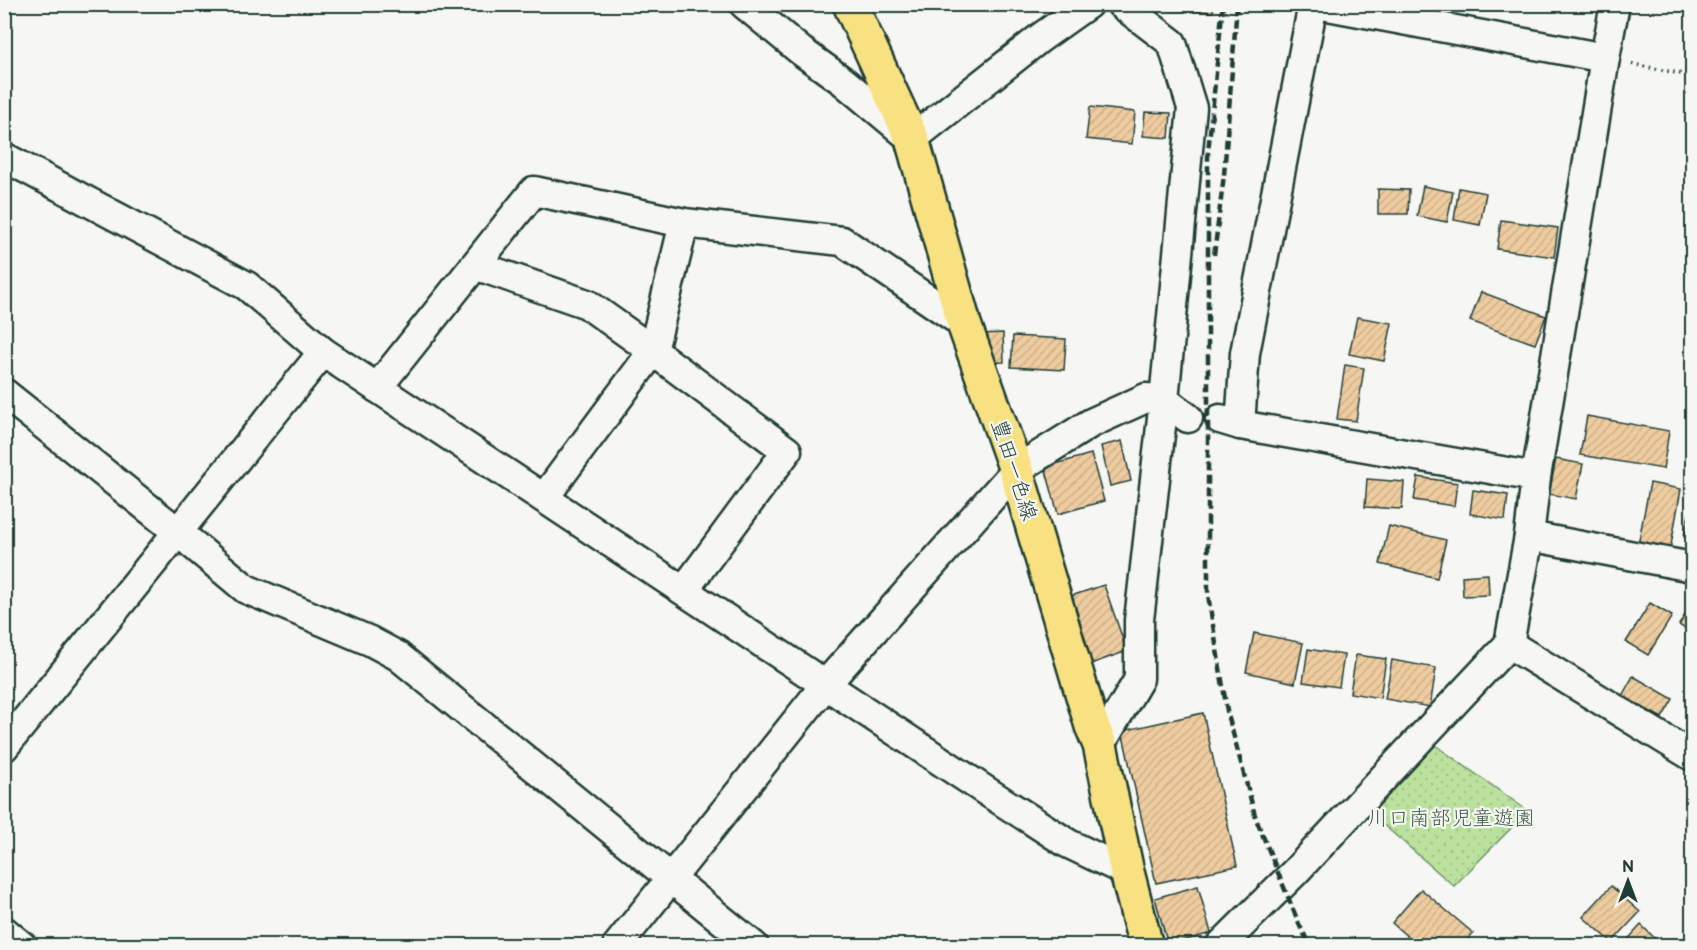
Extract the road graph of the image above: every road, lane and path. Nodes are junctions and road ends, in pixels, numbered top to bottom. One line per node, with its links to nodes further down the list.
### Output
1 (744, 4): 9 (street)
2 (850, 4): 9 (main road, 豊田一色線)
3 (1088, 4): 9 (street)
4 (1121, 4): 18 (street)
5 (1315, 4): 7 (street); 21 (street)
6 (1615, 4): 7 (street)
7 (1605, 58): 8 (path); 21 (street)
8 (1692, 76)
9 (912, 139): 13 (main road, 豊田一色線)
10 (4, 157): 15 (street)
11 (684, 223): 12 (street); 13 (street); 14 (street)
12 (475, 265): 14 (street); 16 (street)
13 (964, 324): 20 (main road, 豊田一色線)
14 (653, 351): 22 (street); 26 (street)
15 (323, 352): 16 (street); 23 (street)
16 (377, 388): 22 (street)
17 (4, 393): 23 (street)
18 (1164, 400): 19 (street); 20 (street); 29 (street)
19 (1188, 418)
20 (1016, 470): 28 (street); 29 (main road, 豊田一色線)
21 (1536, 477): 24 (street)
22 (544, 498): 26 (street)
23 (178, 532): 30 (street); 33 (street)
24 (1529, 536): 25 (street); 27 (street)
25 (1692, 567)
26 (684, 590): 28 (street)
27 (1509, 644): 31 (street); 39 (street)
28 (826, 684): 32 (street); 33 (street)
29 (1100, 745): 32 (main road, 豊田一色線)
30 (4, 747)
31 (1692, 756)
32 (1127, 872): 38 (main road, 豊田一色線)
33 (672, 877): 36 (street); 37 (street)
34 (4, 931): 35 (street)
35 (22, 945)
36 (617, 945)
37 (754, 945)
38 (1146, 945)
39 (1220, 945)

